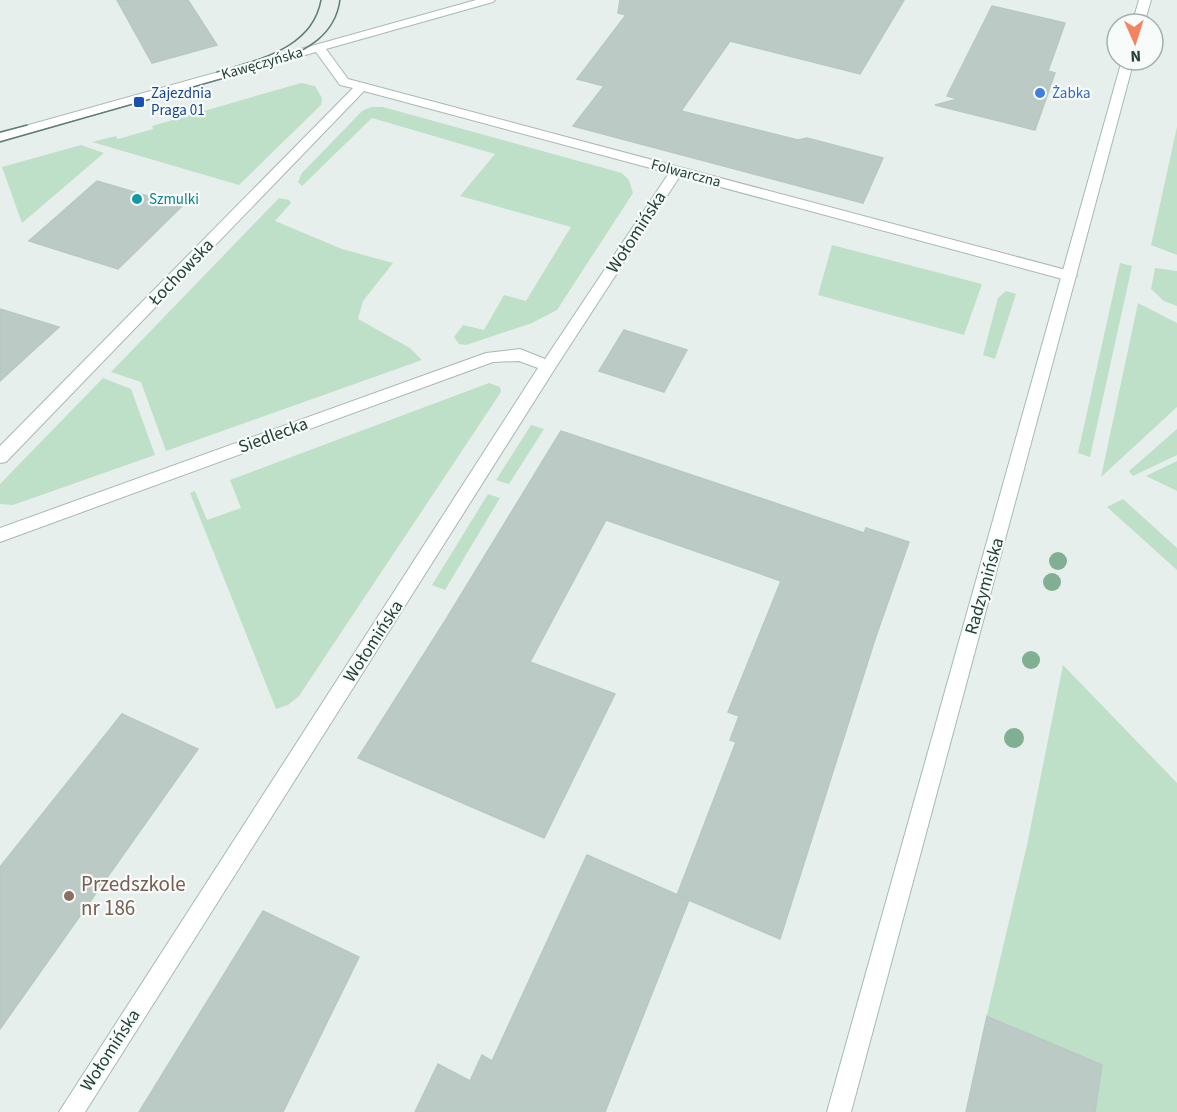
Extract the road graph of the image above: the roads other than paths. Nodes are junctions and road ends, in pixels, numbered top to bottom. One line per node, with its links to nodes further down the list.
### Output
1 (489, 0): 2 (street, Kawęczyńska)
2 (318, 46): 4 (street, Folwarczna); 5 (street, Kawęczyńska)
3 (1125, 72): 7 (street, Radzymińska)
4 (361, 87): 6 (street, Folwarczna); 9 (street, Łochowska)
5 (0, 137)
6 (677, 171): 7 (street, Folwarczna); 8 (street, Wołomińska)
7 (1070, 276): 12 (street, Radzymińska)
8 (548, 366): 10 (street, Siedlecka); 11 (street, Wołomińska)
9 (0, 457)
10 (0, 535)
11 (71, 1112)
12 (839, 1112)

